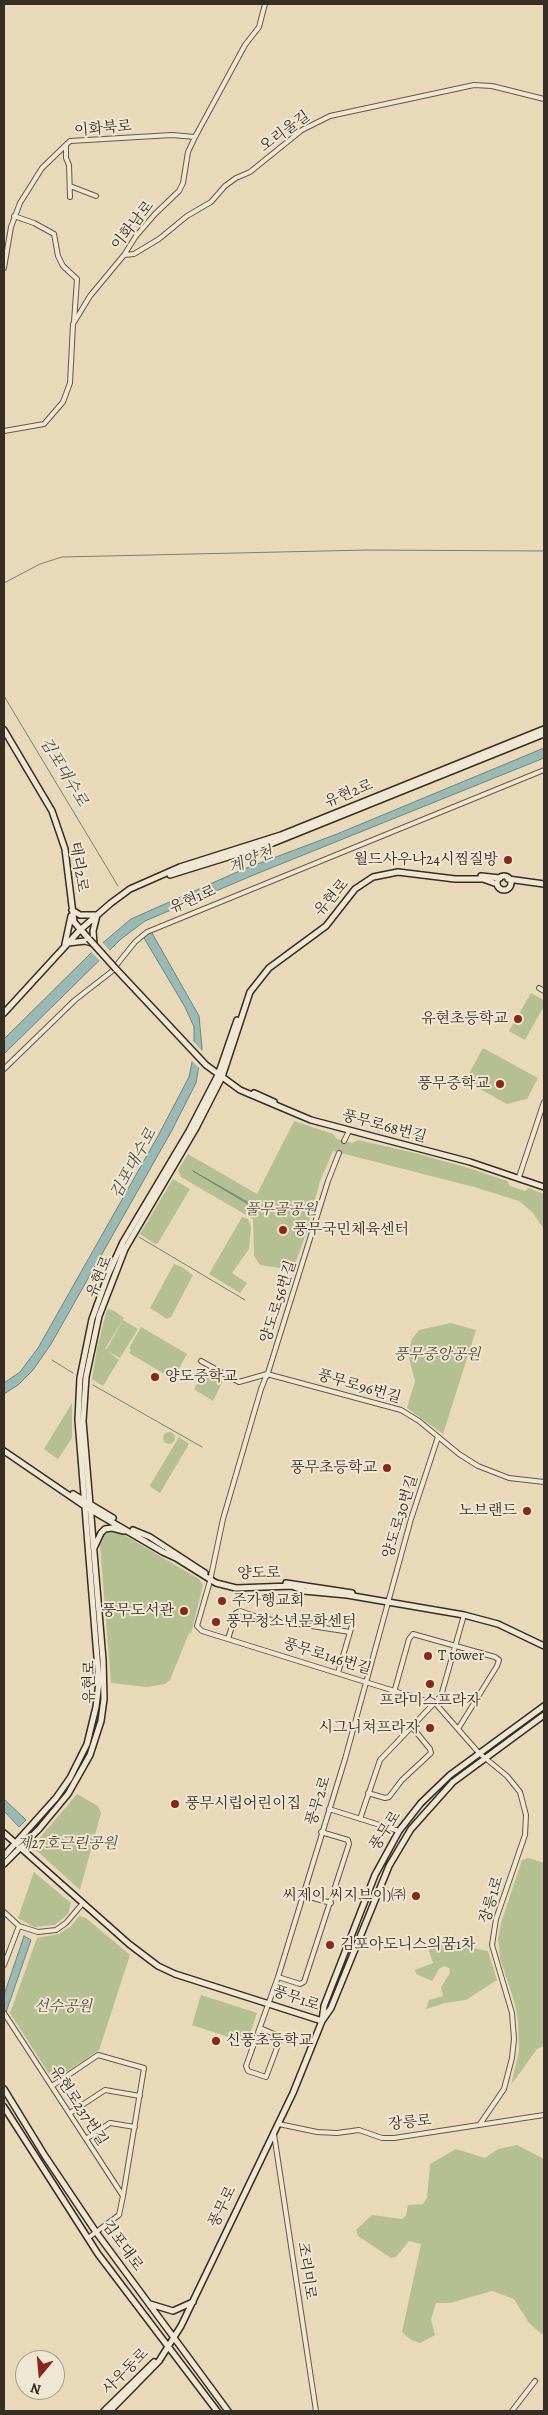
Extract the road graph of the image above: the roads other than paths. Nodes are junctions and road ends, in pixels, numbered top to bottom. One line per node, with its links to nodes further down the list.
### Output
1 (264, 4): 3 (street, 이화남로)
2 (544, 99): 9 (street, 오리울길)
3 (195, 137): 4 (street, 이화북로); 9 (street, 이화남로)
4 (66, 145): 5 (street); 8 (street, 이화북로)
5 (70, 186): 6 (street); 7 (street)
6 (96, 196)
7 (70, 197)
8 (14, 216): 10 (street, 이화북로); 11 (street)
9 (124, 255): 11 (street, 이화남로)
10 (4, 268)
11 (74, 324): 12 (street, 이화남로)
12 (4, 431)
13 (544, 729): 17 (street, 유현2로)
14 (4, 730): 24 (street, 태리2로)
15 (544, 734): 17 (street, 유현2로)
16 (544, 770): 32 (street, 유현1로)
17 (162, 876): 25 (street, 유현2로)
18 (500, 878): 19 (street); 21 (street); 33 (street, 유현로)
19 (508, 879): 20 (street); 23 (street)
20 (520, 882): 22 (street); 23 (street)
21 (497, 884): 23 (street); 33 (street, 유현로)
22 (544, 884)
23 (509, 887)
24 (72, 911): 25 (street); 26 (street, 태리2로); 28 (street)
25 (97, 915): 26 (street, 유현2로); 27 (street)
26 (80, 930): 27 (street, 풍무로68번길); 28 (street, 유현2로)
27 (90, 939): 28 (street); 33 (street, 풍무로68번길, bridge)
28 (66, 945): 31 (street, 유현2로)
29 (539, 988): 30 (street)
30 (544, 990)
31 (4, 1013)
32 (4, 1069)
33 (220, 1076): 35 (street, 풍무로68번길); 38 (street, 풍무로68번길); 45 (street, 유현로)
34 (544, 1102): 38 (street)
35 (349, 1131): 36 (street); 38 (street, 풍무로68번길)
36 (344, 1141)
37 (339, 1153): 41 (street, 양도로56번길)
38 (519, 1176): 39 (street, 풍무로68번길)
39 (544, 1185)
40 (201, 1362): 41 (street)
41 (267, 1374): 42 (street, 풍무로96번길); 48 (street, 양도로56번길)
42 (438, 1437): 44 (street, 풍무로96번길); 49 (street, 양도로30번길)
43 (4, 1450): 45 (street, 양도로)
44 (544, 1482)
45 (88, 1506): 46 (street, 양도로); 47 (street, 유현로); 48 (street, 양도로); 72 (street, 유현로)
46 (130, 1532): 47 (street); 48 (street, 양도로)
47 (94, 1549): 72 (street, 유현로)
48 (210, 1579): 49 (street, 양도로); 53 (street, 풍무로146번길)
49 (388, 1602): 50 (street, 양도로); 55 (street, 양도로); 57 (street, 풍무2로)
50 (464, 1615): 54 (street); 55 (street, 양도로)
51 (353, 1622): 52 (street)
52 (350, 1632): 53 (street); 56 (street)
53 (228, 1639): 56 (street, 풍무로146번길)
54 (456, 1645): 58 (street); 59 (street); 63 (street)
55 (544, 1645)
56 (338, 1672): 57 (street, 풍무로146번길)
57 (367, 1681): 58 (street, 풍무로146번길); 67 (street, 풍무2로)
58 (395, 1689): 59 (street, 풍무로146번길)
59 (436, 1704): 62 (street); 63 (street, 풍무로146번길)
60 (544, 1706): 64 (street, 풍무로)
61 (544, 1714): 65 (street, 풍무로)
62 (412, 1727): 66 (street); 66 (street)
63 (458, 1728): 64 (street, 풍무로146번길)
64 (479, 1753): 65 (street, 장릉1로); 69 (street, 풍무로)
65 (485, 1757): 84 (street, 풍무로); 93 (street, 장릉1로)
66 (368, 1793): 68 (street)
67 (329, 1809): 68 (street); 70 (street, 풍무2로)
68 (360, 1818): 69 (street)
69 (399, 1831): 84 (street, 풍무로)
70 (321, 1832): 75 (street, 풍무2로); 76 (street)
71 (4, 1834): 72 (street, 풍무1로)
72 (17, 1846): 73 (street, 유현로); 74 (street, 유현로); 77 (street, 풍무1로)
73 (4, 1856)
74 (4, 1864)
75 (303, 1894): 76 (street); 81 (street, 풍무2로)
76 (331, 1903): 81 (street)
77 (82, 1904): 79 (street); 82 (street, 풍무1로)
78 (4, 1912): 79 (street)
79 (19, 1926): 80 (street)
80 (4, 1965)
81 (278, 1977): 82 (street, 풍무2로)
82 (268, 2004): 84 (street, 풍무1로); 85 (street, 풍무2로)
83 (4, 2013): 86 (street, 유현로237번길)
84 (322, 2021): 92 (street, 풍무로)
85 (260, 2028): 85 (street, 풍무2로)
86 (52, 2086): 88 (street); 90 (street, 유현로237번길)
87 (4, 2089): 98 (street, 김포대로)
88 (140, 2096): 90 (street); 94 (street)
89 (4, 2107): 99 (street, 김포대로)
90 (70, 2112): 96 (street, 유현로237번길)
91 (544, 2115): 93 (street, 장릉로)
92 (279, 2124): 93 (street, 장릉로); 95 (street, 풍무로)
93 (480, 2124)
94 (135, 2127): 96 (street); 97 (street)
95 (274, 2133): 100 (street, 풍무로); 109 (street, 조리미로)
96 (86, 2139): 97 (street, 유현로237번길)
97 (124, 2196): 98 (street)
98 (96, 2232): 99 (street); 101 (street, 김포대로)
99 (88, 2238): 103 (street, 김포대로)
100 (193, 2302): 101 (street); 102 (street, 풍무로)
101 (148, 2304): 102 (street, 김포대로)
102 (174, 2339): 103 (street, 풍무로); 108 (street, 김포대로)
103 (169, 2348): 105 (street, 사우동로); 106 (street, 사우동로); 107 (street, 김포대로)
104 (535, 2381): 110 (street)
105 (104, 2411)
106 (110, 2411)
107 (217, 2411)
108 (228, 2411)
109 (316, 2411)
110 (512, 2411)

